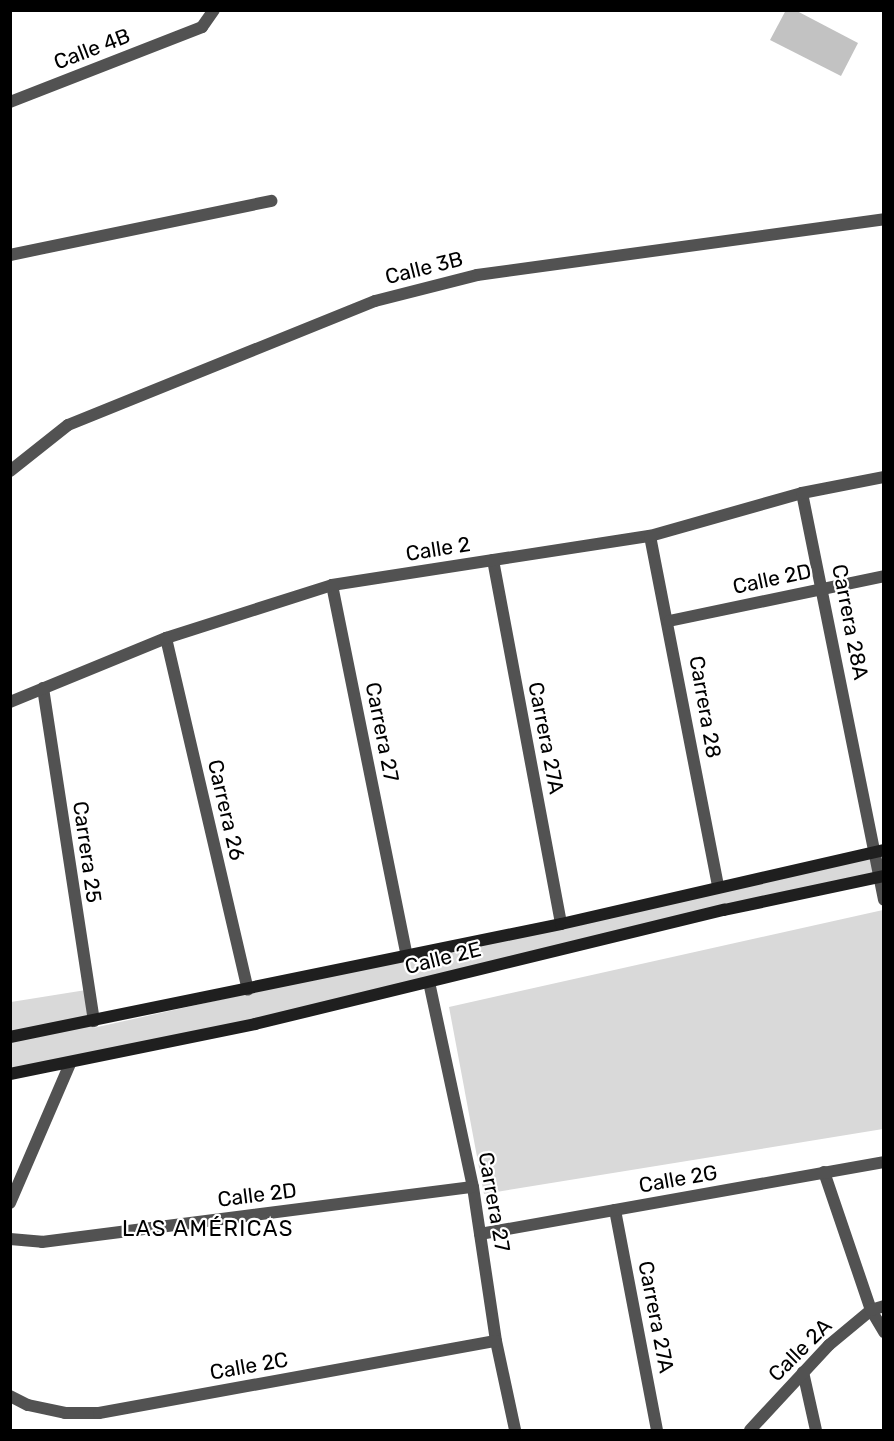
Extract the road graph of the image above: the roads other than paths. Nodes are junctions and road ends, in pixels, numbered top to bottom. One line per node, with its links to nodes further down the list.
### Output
1 (214, 10): 2 (street, Calle 4B)
2 (10, 102)
3 (271, 201): 5 (street)
4 (884, 219): 6 (street, Calle 3B)
5 (10, 255)
6 (10, 471)
7 (884, 477): 8 (street, Calle 2)
8 (802, 494): 9 (street, Calle 2); 13 (street, Carrera 28A)
9 (650, 536): 10 (street, Calle 2); 14 (street, Carrera 28)
10 (493, 560): 12 (street, Calle 2); 22 (street, Carrera 27A)
11 (884, 576): 13 (street, Calle 2D)
12 (332, 585): 15 (street, Calle 2); 23 (street, Carrera 27)
13 (824, 588): 14 (street, Calle 2D); 18 (street, Carrera 28A)
14 (669, 621): 20 (street, Carrera 28)
15 (166, 638): 16 (street, Calle 2); 25 (street, Carrera 26)
16 (43, 688): 17 (street, Calle 2); 26 (street, Carrera 25)
17 (10, 702)
18 (879, 851): 19 (street, Carrera 28A); 20 (street, Calle 2E)
19 (882, 877): 21 (street, Carrera 28A); 24 (street, Calle 2E)
20 (718, 886): 22 (street, Calle 2E)
21 (884, 900)
22 (561, 924): 23 (street, Calle 2E)
23 (407, 957): 25 (street, Calle 2E)
24 (429, 982): 28 (street, Calle 2E); 32 (street, Carrera 27)
25 (248, 990): 26 (street, Calle 2E)
26 (94, 1021): 27 (street, Calle 2E)
27 (10, 1037)
28 (70, 1064): 29 (street, Calle 2E); 33 (street)
29 (10, 1074)
30 (884, 1162): 31 (street, Calle 2G)
31 (824, 1172): 34 (street, Calle 2G); 38 (street)
32 (473, 1187): 35 (street, Carrera 27); 36 (street, Calle 2D)
33 (10, 1203)
34 (615, 1210): 35 (street, Calle 2G); 44 (street, Carrera 27A)
35 (480, 1234): 40 (street, Carrera 27)
36 (10, 1239)
37 (884, 1306): 38 (street, Calle 2A)
38 (871, 1310): 39 (street); 41 (street, Calle 2A)
39 (884, 1332)
40 (496, 1341): 42 (street, Calle 2C); 43 (street, Carrera 27)
41 (803, 1372): 45 (street, Calle 2A); 46 (street)
42 (10, 1396)
43 (515, 1431)
44 (657, 1431)
45 (750, 1431)
46 (816, 1431)

